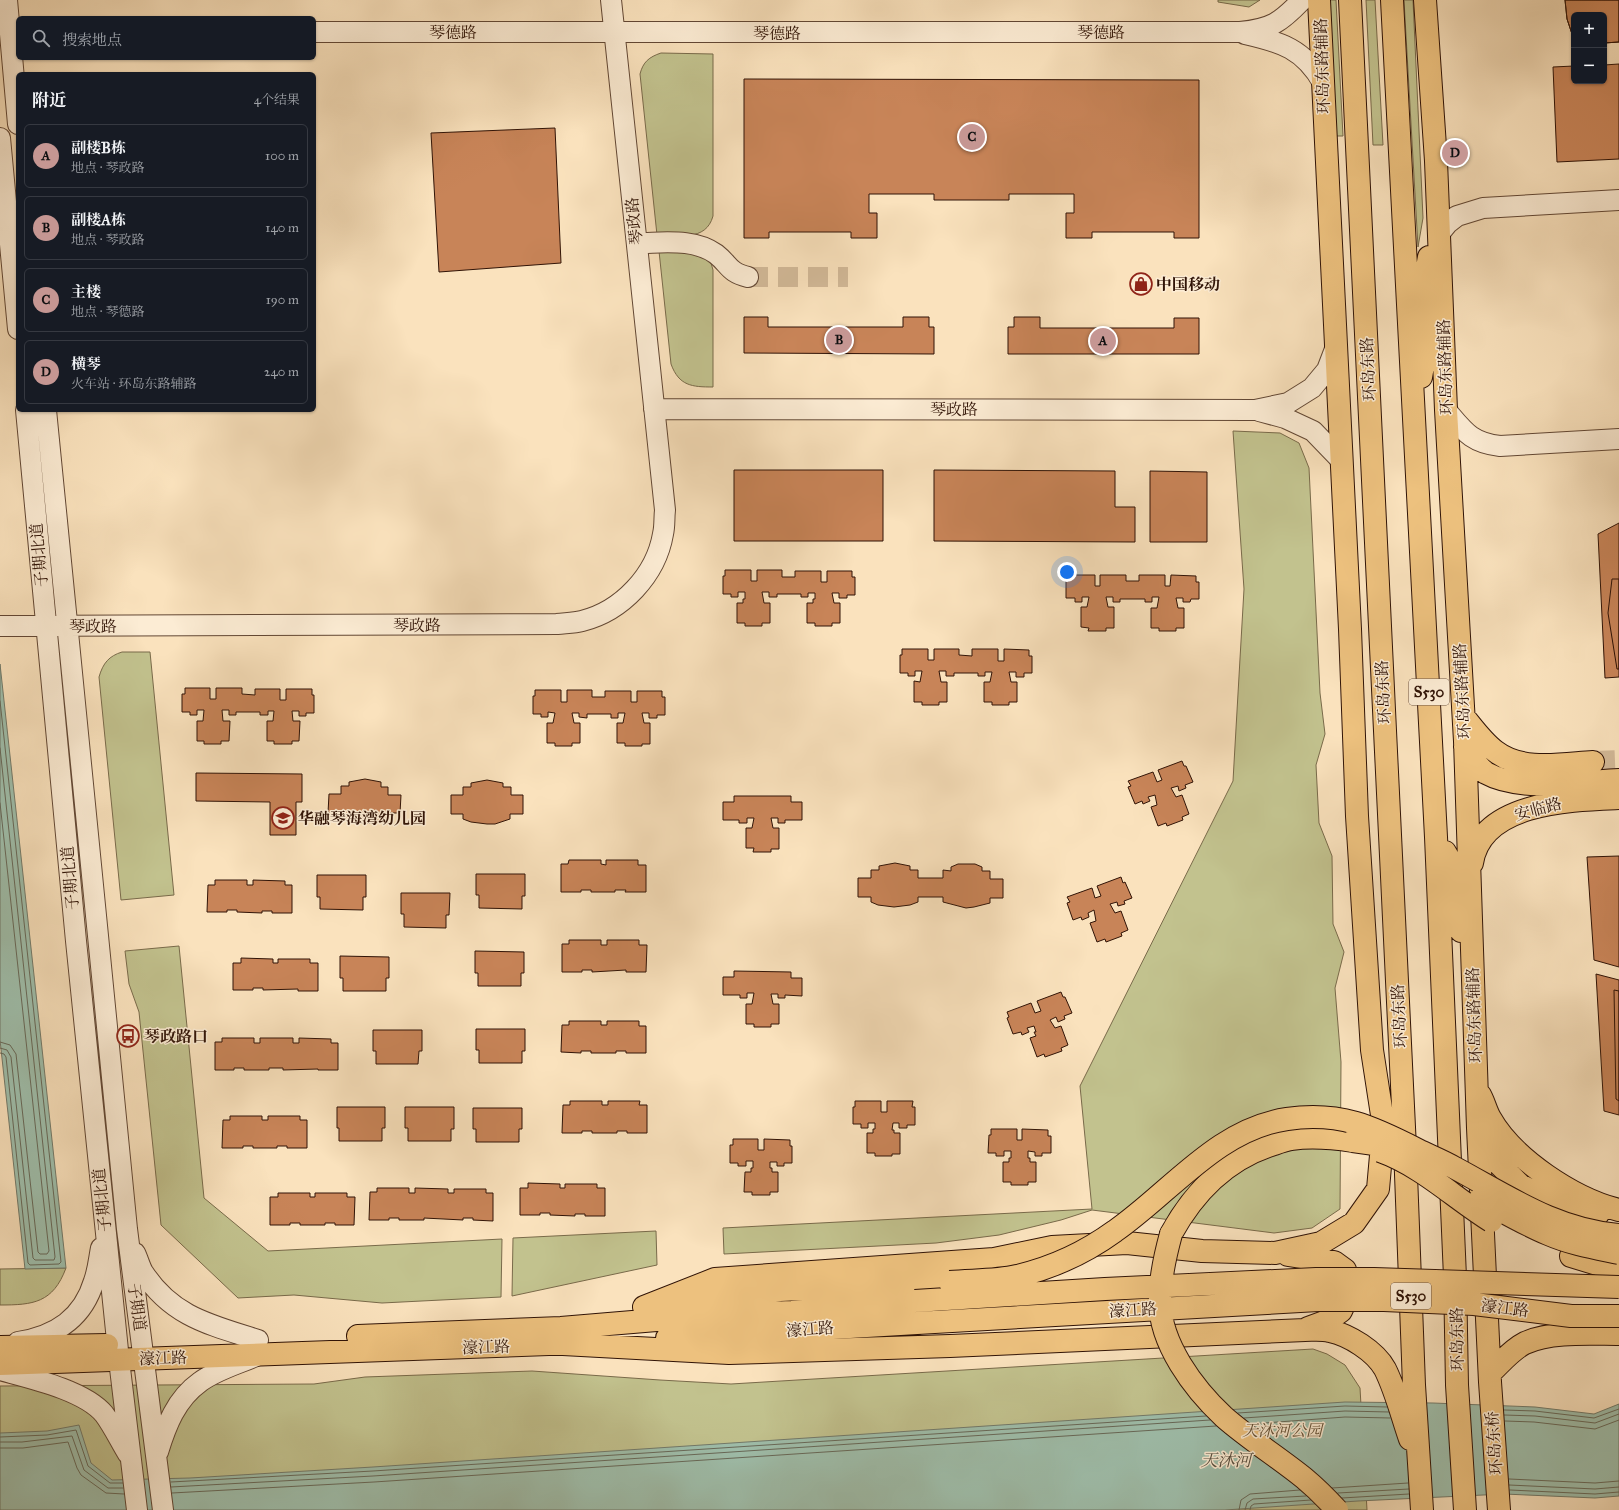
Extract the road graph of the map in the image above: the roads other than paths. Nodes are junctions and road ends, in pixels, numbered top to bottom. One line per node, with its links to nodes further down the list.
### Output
1 (7, 0): 8 (street)
2 (611, 0): 11 (street, 琴政路)
3 (1302, 0): 10 (street, 琴德路)
4 (1319, 0): 12 (main road, 环岛东路辅路)
5 (1350, 0): 15 (main road, 环岛东路 / S530)
6 (1392, 0): 24 (main road, 环岛东路 / S530)
7 (1425, 0): 18 (main road, 环岛东路辅路)
8 (9, 31): 13 (street)
9 (316, 32): 11 (street, 琴德路)
10 (1240, 32): 11 (street, 琴德路); 12 (street, 琴德路)
11 (615, 33): 19 (street, 琴政路)
12 (1323, 83): 22 (main road, 环岛东路辅路)
13 (16, 103)
14 (0, 138): 17 (street)
15 (1358, 161): 22 (main road); 41 (main road, 环岛东路 / S530)
16 (1619, 200): 18 (street)
17 (3, 209): 21 (street)
18 (1439, 234): 24 (main road); 27 (main road, 环岛东路辅路)
19 (637, 243): 20 (street); 25 (street, 琴政路)
20 (748, 276)
21 (16, 313)
22 (1334, 326): 23 (main road, 环岛东路辅路)
23 (1335, 349): 26 (street); 31 (main road, 环岛东路辅路)
24 (1414, 405): 42 (main road, 环岛东路 / S530)
25 (654, 409): 26 (street, 琴政路); 34 (street, 琴政路)
26 (1255, 410): 31 (street)
27 (1446, 410): 30 (street); 36 (main road, 环岛东路辅路)
28 (26, 412): 33 (street, 子期北道)
29 (46, 412): 34 (street, 子期北道)
30 (1619, 439)
31 (1341, 460): 35 (main road, 环岛东路辅路)
32 (0, 626): 33 (street, 琴政路)
33 (46, 626): 34 (street, 琴政路); 53 (street, 子期北道)
34 (67, 626): 54 (street, 子期北道)
35 (1350, 630): 41 (main road); 46 (main road, 环岛东路辅路)
36 (1464, 717): 37 (main road, 环岛东路辅路); 38 (main road)
37 (1465, 748): 39 (main road, 安临路); 43 (main road, 环岛东路辅路)
38 (1593, 762)
39 (1619, 780)
40 (1619, 798): 43 (main road, 安临路)
41 (1389, 809): 50 (main road, 环岛东路 / S530)
42 (1436, 837): 44 (main road); 72 (main road, 环岛东路 / S530)
43 (1470, 876): 44 (main road, 环岛东路辅路)
44 (1473, 966): 45 (main road, 环岛东路辅路)
45 (1476, 1085): 47 (main road, 环岛东路辅路); 51 (main road)
46 (1384, 1128): 50 (main road, 环岛东路辅路); 56 (main road)
47 (1478, 1128): 52 (main road); 71 (main road, 环岛东路辅路)
48 (1353, 1142): 49 (main road, bridge); 58 (main road, bridge); 81 (main road, bridge)
49 (1418, 1150): 55 (main road, bridge); 57 (main road, bridge); 60 (main road, bridge)
50 (1408, 1206): 75 (main road, 环岛东路 / S530)
51 (1619, 1210)
52 (1619, 1219)
53 (105, 1226): 65 (street); 67 (street, 子期北道)
54 (127, 1229): 66 (street); 68 (street, 子期道)
55 (1619, 1235)
56 (1275, 1253): 60 (main road); 62 (main road)
57 (1619, 1253)
58 (1619, 1268)
59 (1619, 1287): 64 (main road, 濠江路, bridge)
60 (644, 1307): 64 (main road)
61 (1619, 1316): 64 (main road, 濠江路, bridge)
62 (1305, 1330): 64 (main road); 75 (main road)
63 (1619, 1334): 71 (main road)
64 (562, 1336): 66 (main road, 濠江路)
65 (0, 1346): 67 (main road, 濠江路)
66 (258, 1347): 68 (main road, 濠江路); 73 (street)
67 (118, 1352): 68 (main road, 濠江路); 69 (main road, 濠江路); 74 (street)
68 (143, 1352): 73 (street, 子期道)
69 (0, 1364)
70 (0, 1370): 74 (street)
71 (1490, 1378): 77 (main road, 环岛东桥)
72 (1458, 1385): 76 (main road, 环岛东桥 / S530)
73 (157, 1456): 80 (street, 子期道)
74 (132, 1461): 79 (street)
75 (1420, 1466): 78 (main road, S530)
76 (1464, 1505)
77 (1499, 1507)
78 (1421, 1508)
79 (138, 1510)
80 (163, 1510)
81 (1337, 1510)

